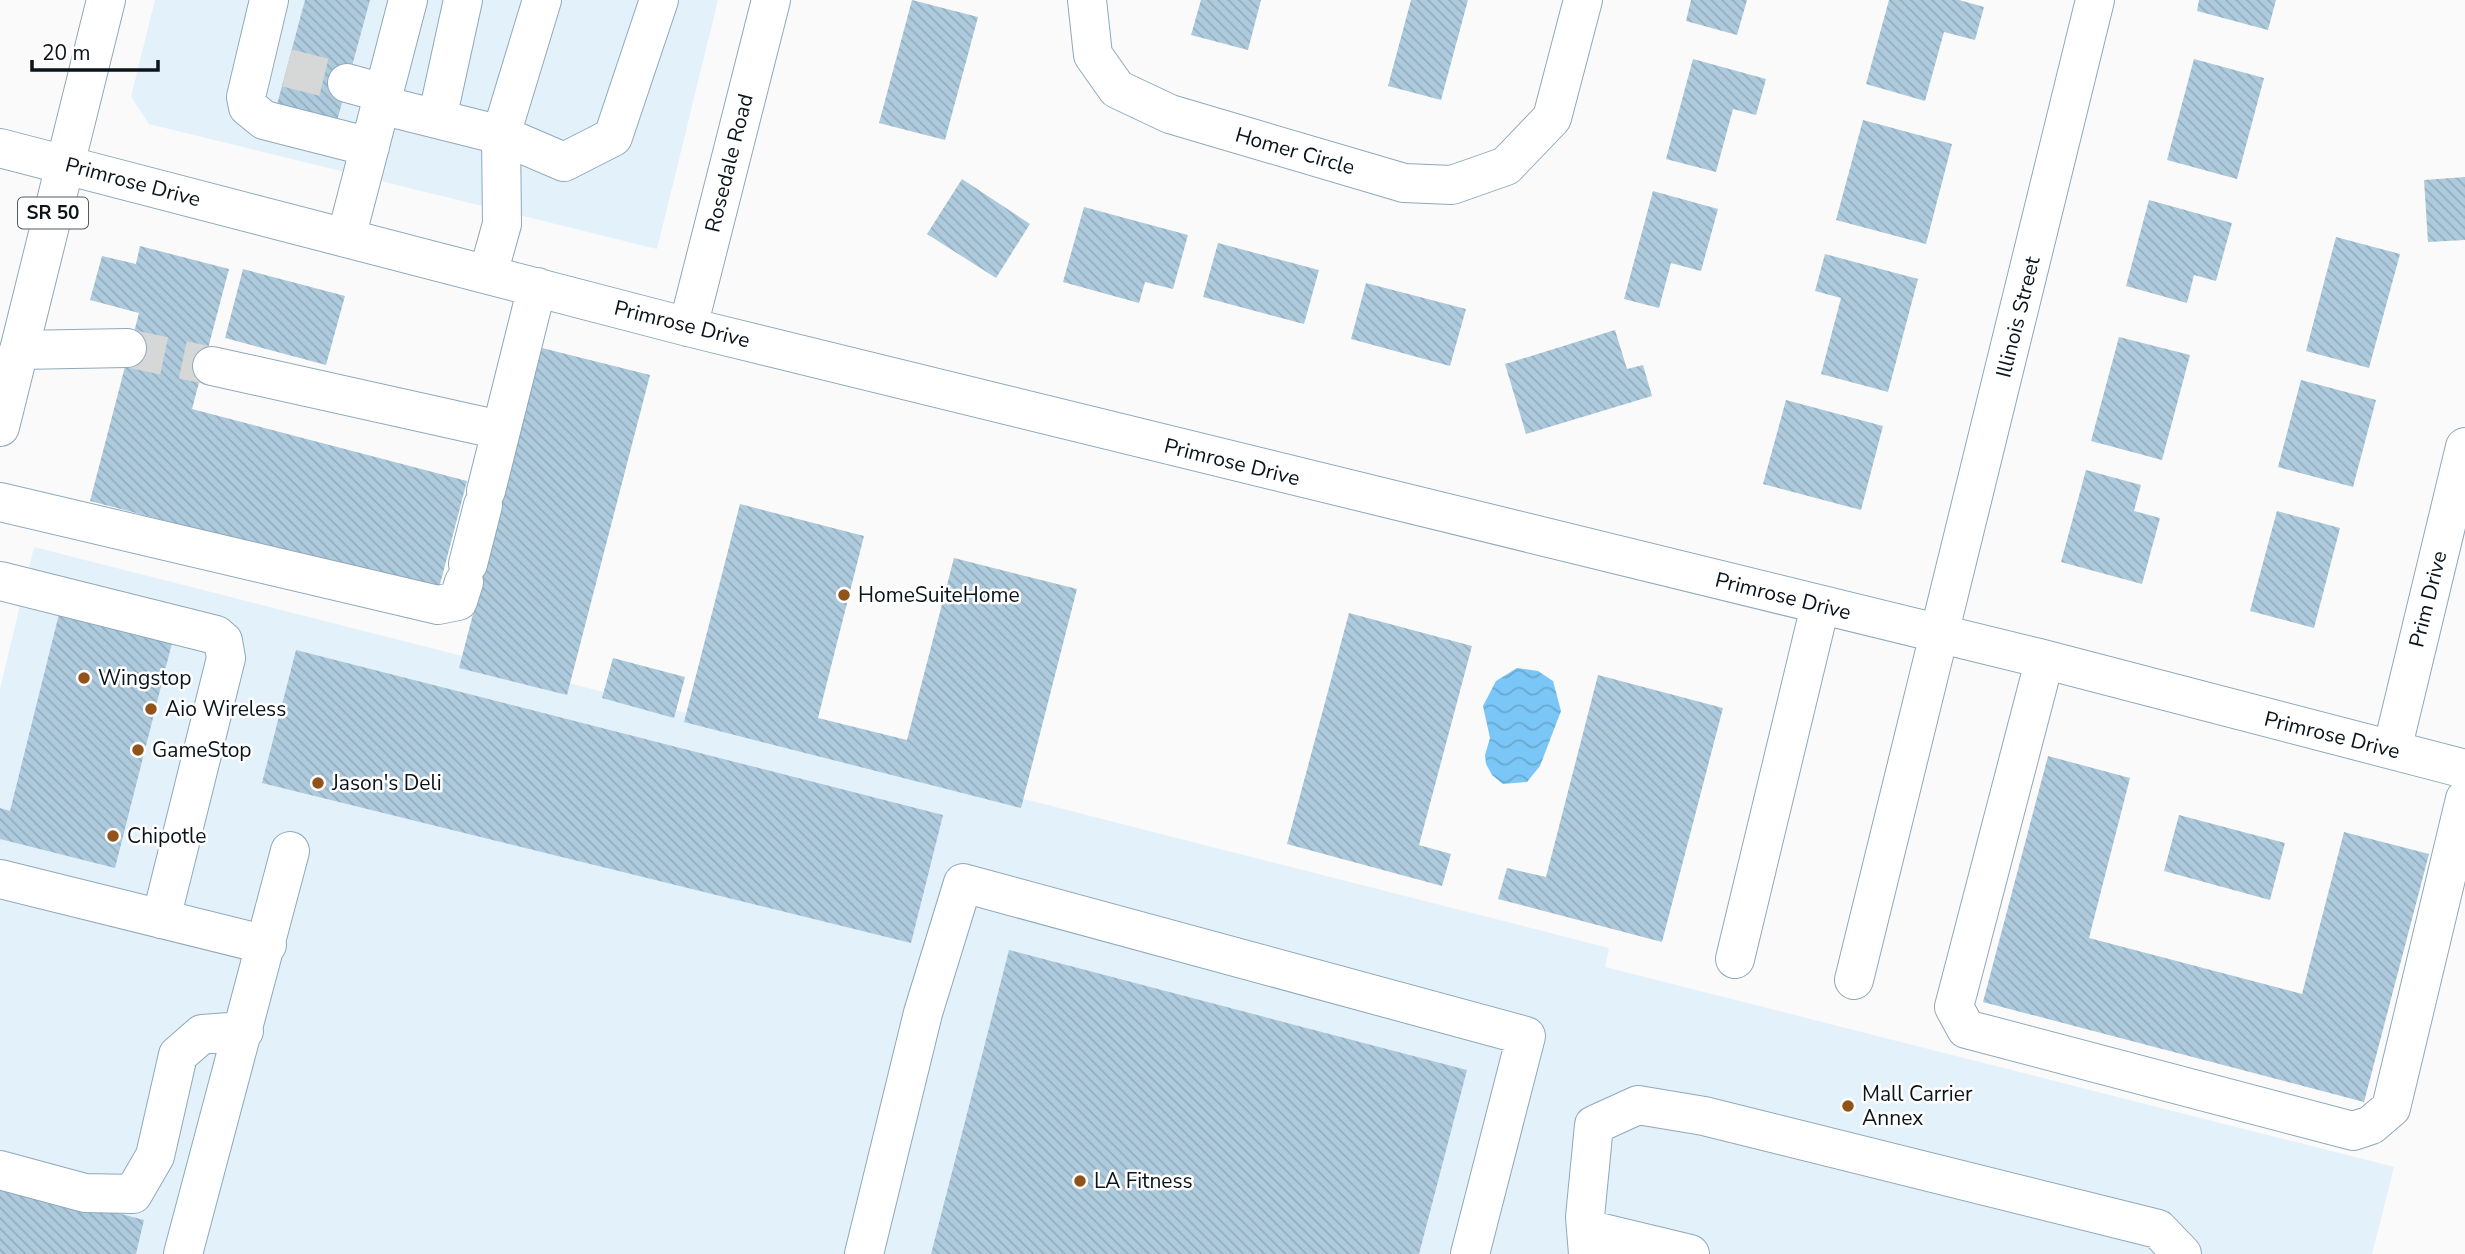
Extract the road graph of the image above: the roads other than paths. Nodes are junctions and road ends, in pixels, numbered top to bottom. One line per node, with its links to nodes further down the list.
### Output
1 (106, 0): 16 (main road, SR 50)
2 (269, 0): 14 (main road)
3 (408, 0): 11 (main road)
4 (463, 0): 12 (main road)
5 (542, 0): 13 (main road)
6 (659, 0): 13 (main road)
7 (771, 0): 20 (main road, Rosedale Road)
8 (1087, 0): 9 (main road, Homer Circle)
9 (1583, 0)
10 (2095, 0): 30 (main road, Illinois Street)
11 (371, 94): 12 (main road); 14 (main road)
12 (437, 119): 13 (main road)
13 (501, 135): 18 (main road)
14 (370, 147): 17 (main road)
15 (0, 148): 16 (main road, Primrose Drive)
16 (65, 164): 17 (main road, Primrose Drive); 22 (main road, SR 50)
17 (346, 237): 18 (main road, Primrose Drive)
18 (488, 274): 19 (main road, Primrose Drive)
19 (537, 287): 20 (main road, Primrose Drive); 25 (main road)
20 (688, 327): 29 (main road, Primrose Drive)
21 (127, 348): 22 (main road)
22 (19, 350): 24 (main road, SR 50)
23 (212, 366): 25 (main road)
24 (0, 427)
25 (500, 430): 27 (main road)
26 (2465, 447): 32 (main road, Prim Drive)
27 (0, 502)
28 (0, 581): 37 (main road)
29 (1820, 606): 30 (main road, Primrose Drive); 39 (main road)
30 (1940, 635): 31 (main road, Primrose Drive); 40 (main road, Illinois Street)
31 (2044, 662): 32 (main road, Primrose Drive); 34 (main road)
32 (2392, 750): 33 (main road, Primrose Drive)
33 (2465, 769)
34 (2465, 800)
35 (290, 851): 38 (main road)
36 (0, 879): 37 (main road)
37 (160, 919): 38 (main road)
38 (267, 946): 41 (main road)
39 (1735, 959)
40 (1854, 980)
41 (244, 1031): 42 (main road); 44 (main road)
42 (0, 1170)
43 (1587, 1242): 47 (main road); 48 (main road)
44 (183, 1254)
45 (864, 1254): 46 (main road)
46 (1470, 1254)
47 (1690, 1254)
48 (2182, 1254)

